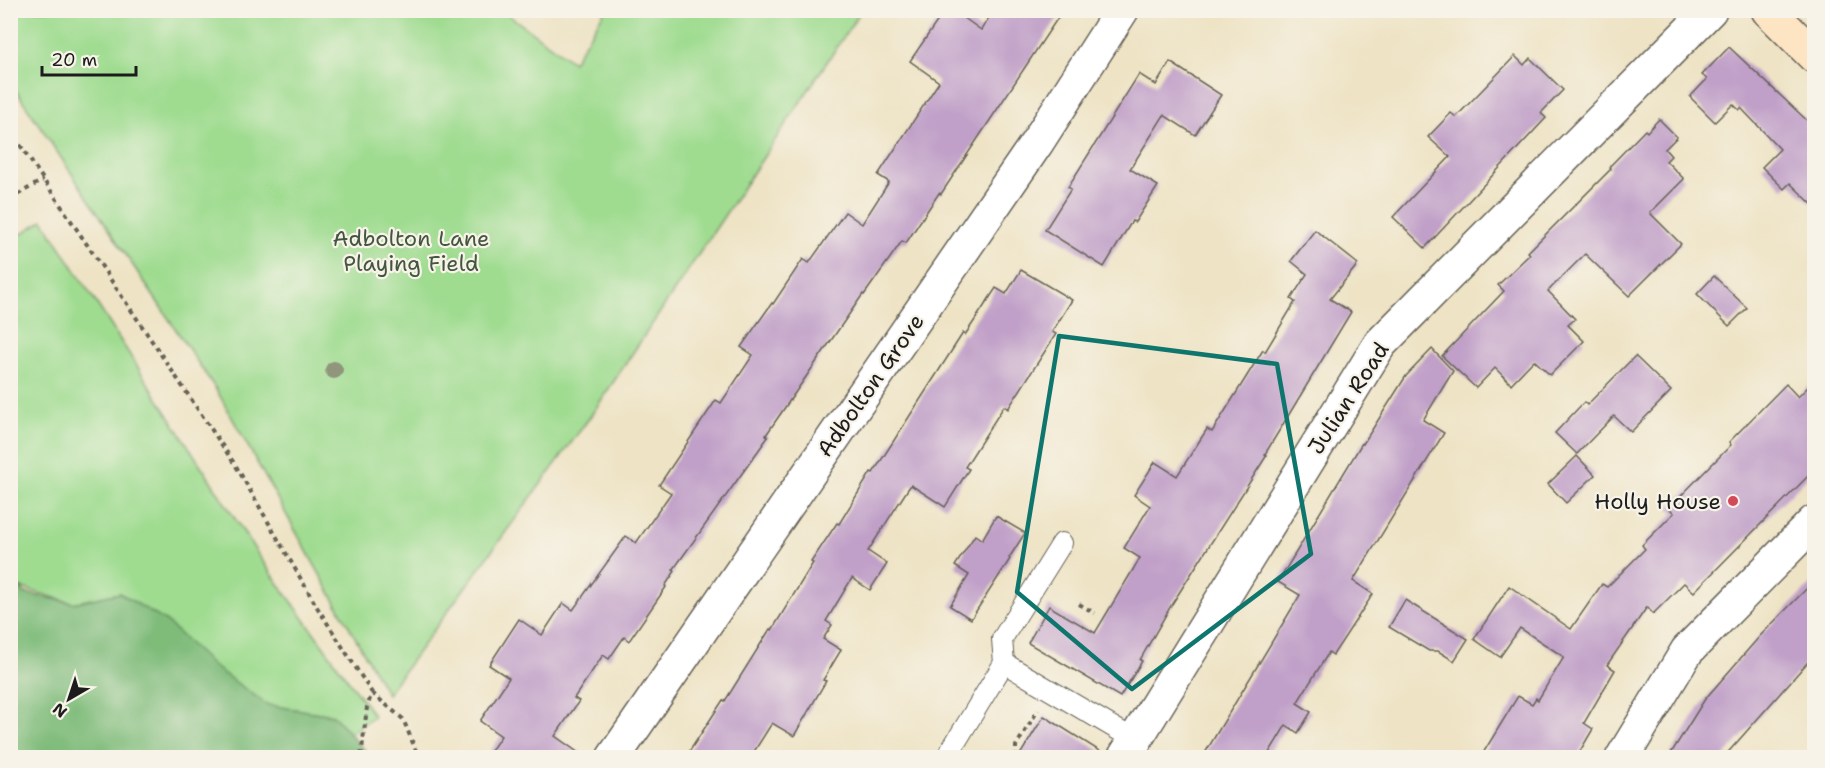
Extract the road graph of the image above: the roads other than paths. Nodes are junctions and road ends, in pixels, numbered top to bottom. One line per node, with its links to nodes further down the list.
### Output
1 (1122, 10): 9 (street, Adbolton Grove)
2 (1710, 10): 8 (street, Julian Road)
3 (1768, 10): 4 (street)
4 (1815, 56)
5 (1815, 522): 11 (street)
6 (1062, 543): 7 (lane)
7 (1004, 663): 8 (lane); 10 (lane)
8 (1130, 749)
9 (613, 758)
10 (946, 758)
11 (1622, 758)

